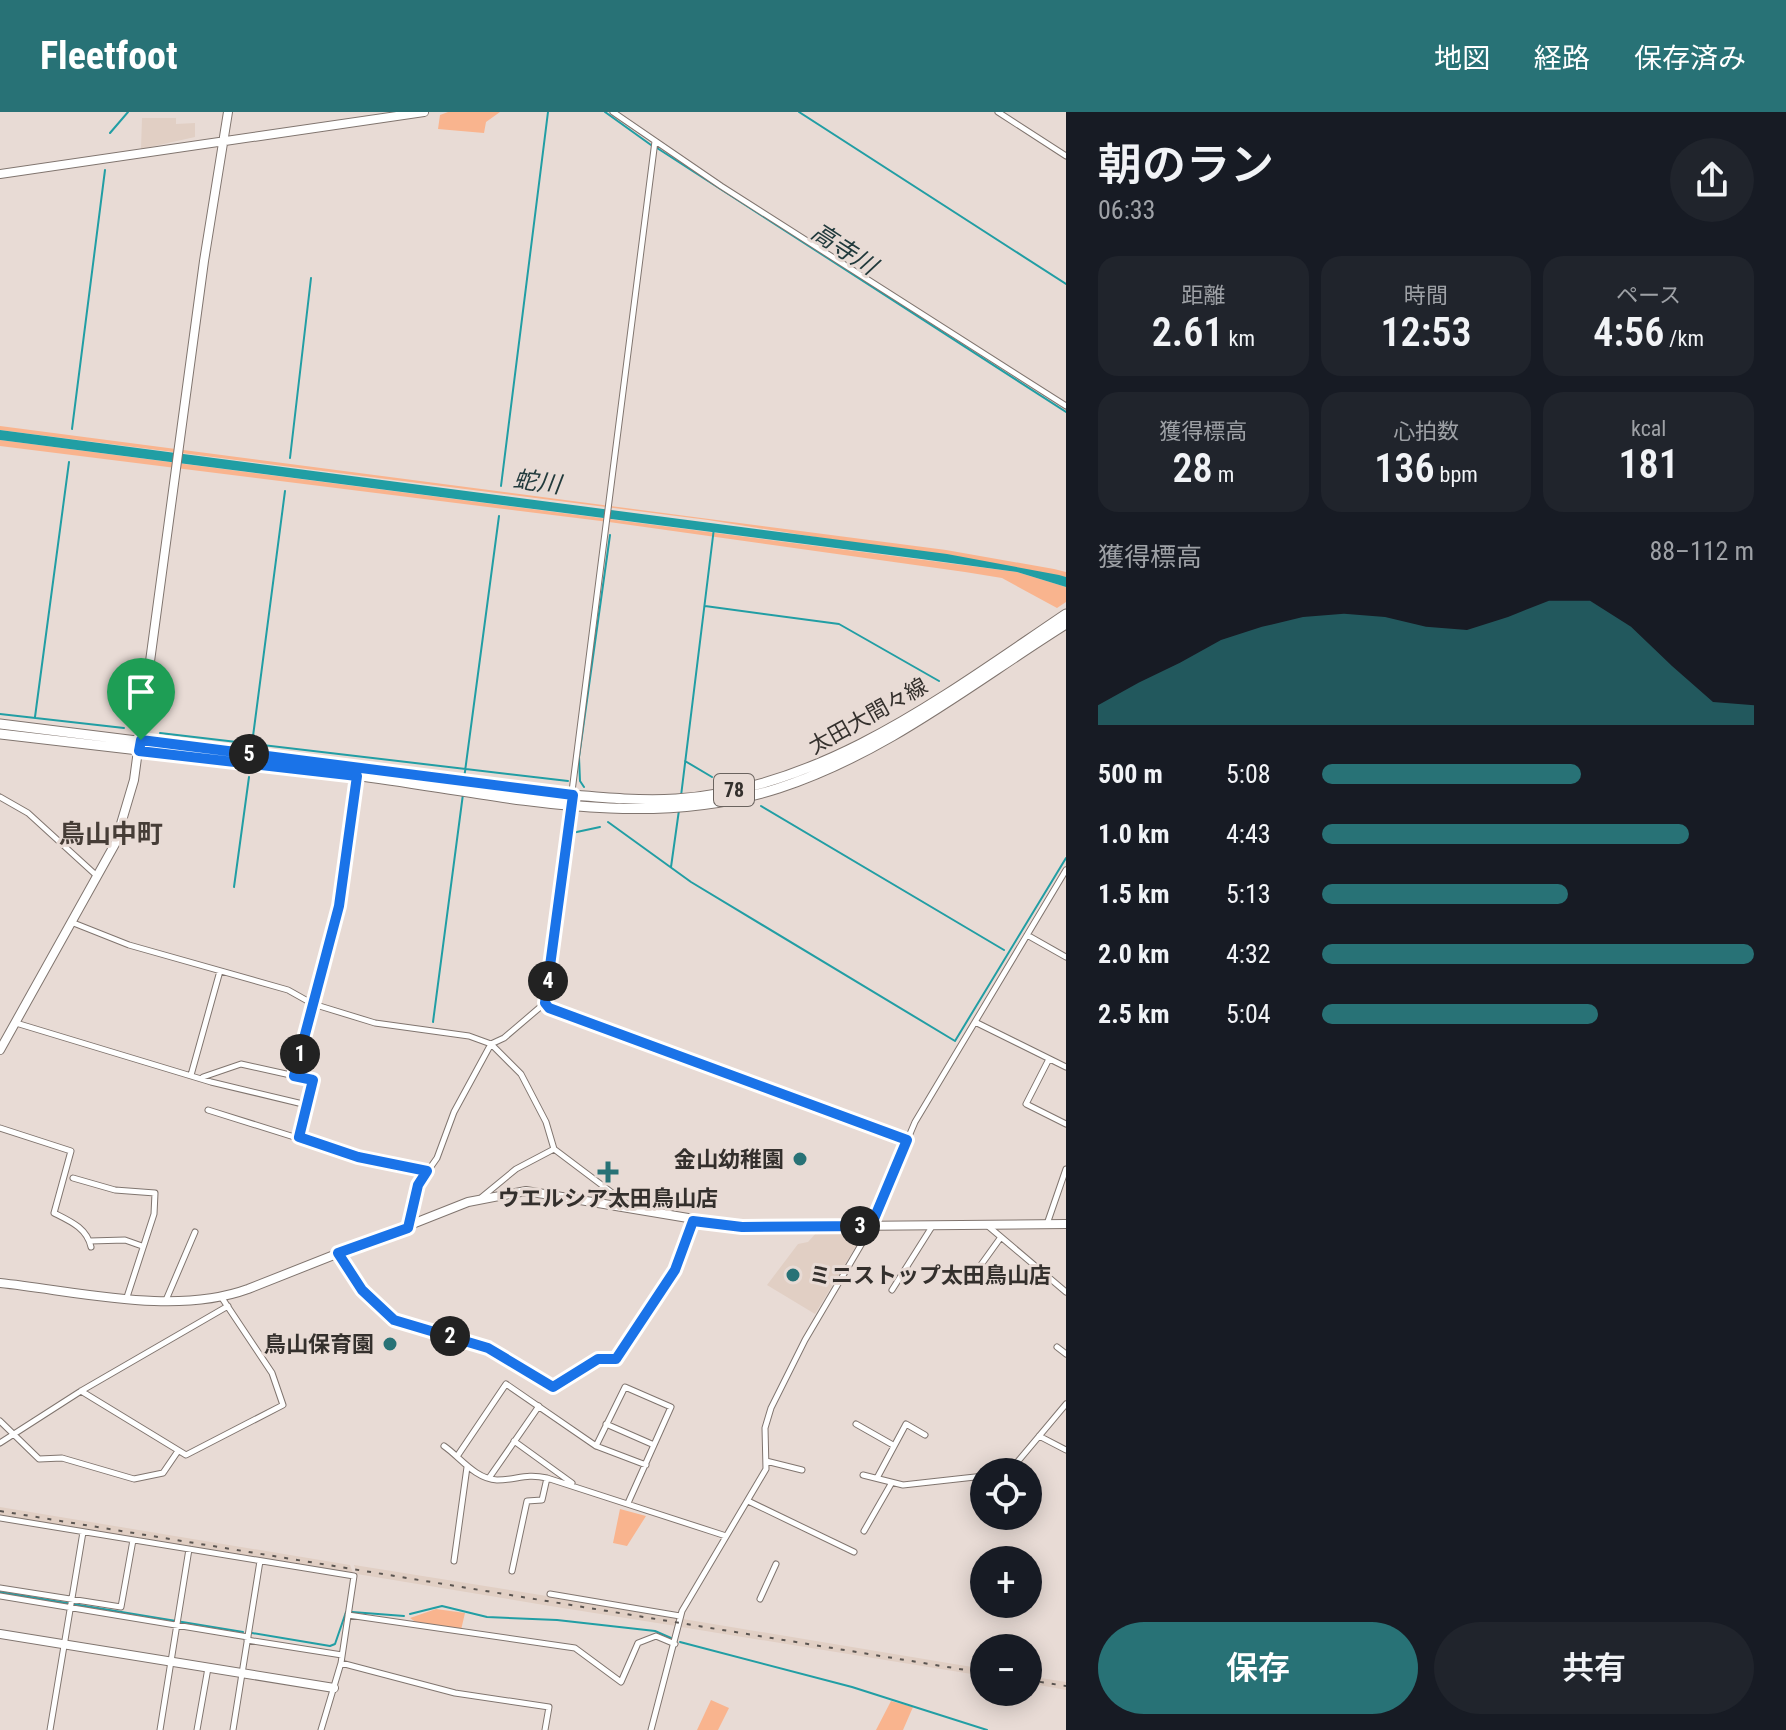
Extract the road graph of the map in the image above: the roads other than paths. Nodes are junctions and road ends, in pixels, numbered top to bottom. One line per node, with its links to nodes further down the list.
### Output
1 (228, 112): 6 (street)
2 (424, 112): 6 (street)
3 (613, 112): 5 (street)
4 (998, 112): 7 (street)
5 (655, 141): 9 (street); 18 (street)
6 (223, 142): 8 (street); 14 (street)
7 (1066, 156)
8 (0, 174)
9 (1066, 406)
10 (1066, 614): 18 (main road, 太田大間々線 / 78)
11 (1066, 624): 18 (main road, 太田大間々線 / 78)
12 (0, 724): 14 (main road, 太田大間々線 / 78)
13 (0, 734): 15 (main road, 太田大間々線 / 78)
14 (141, 740): 15 (street); 18 (main road, 太田大間々線 / 78)
15 (139, 751): 16 (main road, 太田大間々線 / 78); 20 (street)
16 (357, 776): 18 (main road, 太田大間々線 / 78); 26 (street)
17 (0, 797): 20 (street)
18 (572, 800): 25 (street)
19 (1066, 870): 22 (street)
20 (97, 876): 21 (street)
21 (71, 922): 24 (street); 27 (street)
22 (1027, 935): 23 (street); 28 (street)
23 (1066, 957)
24 (220, 971): 26 (street); 34 (street)
25 (545, 1003): 30 (street); 42 (street)
26 (313, 1004): 30 (street); 35 (street)
27 (15, 1022): 29 (street); 34 (street)
28 (975, 1022): 32 (street); 42 (street)
29 (4, 1032): 31 (street)
30 (491, 1044): 43 (street); 45 (street)
31 (0, 1050)
32 (1049, 1059): 33 (street); 39 (street)
33 (1066, 1067)
34 (191, 1075): 36 (street)
35 (294, 1076): 36 (street); 37 (street)
36 (202, 1077): 37 (street)
37 (307, 1105): 41 (street)
38 (208, 1110): 41 (street)
39 (1066, 1124)
40 (0, 1128): 58 (street)
41 (299, 1137): 45 (street)
42 (907, 1140): 53 (street)
43 (554, 1149): 47 (street); 48 (street)
44 (1066, 1169): 50 (street)
45 (427, 1171): 55 (street)
46 (73, 1178): 58 (street)
47 (482, 1197): 48 (street); 55 (street)
48 (632, 1208): 49 (street)
49 (693, 1221): 53 (street); 59 (street)
50 (1047, 1224): 51 (street); 54 (street)
51 (1066, 1224)
52 (933, 1225): 53 (street); 54 (street); 62 (street)
53 (871, 1226): 89 (street)
54 (988, 1226): 57 (street)
55 (408, 1228): 59 (street)
56 (195, 1232): 66 (street)
57 (1001, 1237): 60 (street); 63 (street)
58 (142, 1246): 64 (street)
59 (338, 1253): 65 (street)
60 (978, 1269)
61 (0, 1283): 64 (street)
62 (892, 1290)
63 (1066, 1292)
64 (127, 1297): 66 (street)
65 (222, 1298): 66 (street); 67 (street)
66 (166, 1301)
67 (228, 1306): 70 (street); 86 (street)
68 (1057, 1347): 69 (street)
69 (1066, 1354)
70 (81, 1391): 76 (street); 86 (street)
71 (1066, 1404): 78 (street)
72 (539, 1406): 79 (street); 84 (street); 87 (street)
73 (0, 1421): 76 (street)
74 (606, 1424): 81 (street); 81 (street); 84 (street)
75 (856, 1424): 82 (street)
76 (11, 1435): 80 (street); 86 (street)
77 (925, 1435): 82 (street)
78 (1039, 1436): 85 (street); 88 (street)
79 (514, 1441): 95 (street); 98 (street)
80 (0, 1443)
81 (654, 1445): 90 (street)
82 (893, 1445): 97 (street)
83 (444, 1446): 87 (street)
84 (596, 1446): 90 (street)
85 (1066, 1450)
86 (178, 1451)
87 (458, 1455): 91 (street)
88 (1021, 1458)
89 (766, 1461): 92 (street); 100 (street)
90 (646, 1465): 101 (street)
91 (467, 1467): 95 (street); 110 (street)
92 (802, 1470)
93 (863, 1475): 97 (street)
94 (970, 1477): 99 (street)
95 (489, 1478): 96 (street)
96 (547, 1478): 98 (street); 112 (street)
97 (877, 1478): 99 (street)
98 (572, 1484): 101 (street)
99 (891, 1484): 103 (street)
100 (748, 1501): 105 (street); 108 (street)
101 (628, 1503): 105 (street)
102 (0, 1518): 104 (street)
103 (864, 1531)
104 (83, 1532): 106 (street); 117 (street)
105 (726, 1536): 119 (street)
106 (133, 1540): 107 (street); 117 (street)
107 (189, 1549): 109 (street); 120 (street)
108 (854, 1552)
109 (260, 1561): 118 (street); 122 (street)
110 (454, 1561)
111 (776, 1564): 116 (street)
112 (512, 1571)
113 (0, 1588): 117 (street)
114 (550, 1594): 119 (street)
115 (0, 1596): 117 (street)
116 (760, 1599)
117 (71, 1603): 120 (street); 123 (street)
118 (348, 1615): 124 (street); 125 (street)
119 (680, 1616): 124 (street)
120 (177, 1625): 122 (street); 126 (street)
121 (0, 1634): 123 (street)
122 (247, 1638): 125 (street); 129 (street)
123 (65, 1644): 126 (street); 131 (street)
124 (675, 1644): 137 (street)
125 (342, 1655): 127 (street)
126 (171, 1662): 128 (street); 132 (street)
127 (341, 1663): 130 (street); 136 (street)
128 (208, 1668): 129 (street); 133 (street)
129 (243, 1673): 130 (street); 134 (street)
130 (334, 1688): 135 (street)
131 (50, 1730)
132 (160, 1730)
133 (197, 1730)
134 (233, 1730)
135 (321, 1730)
136 (545, 1730)
137 (651, 1730)

